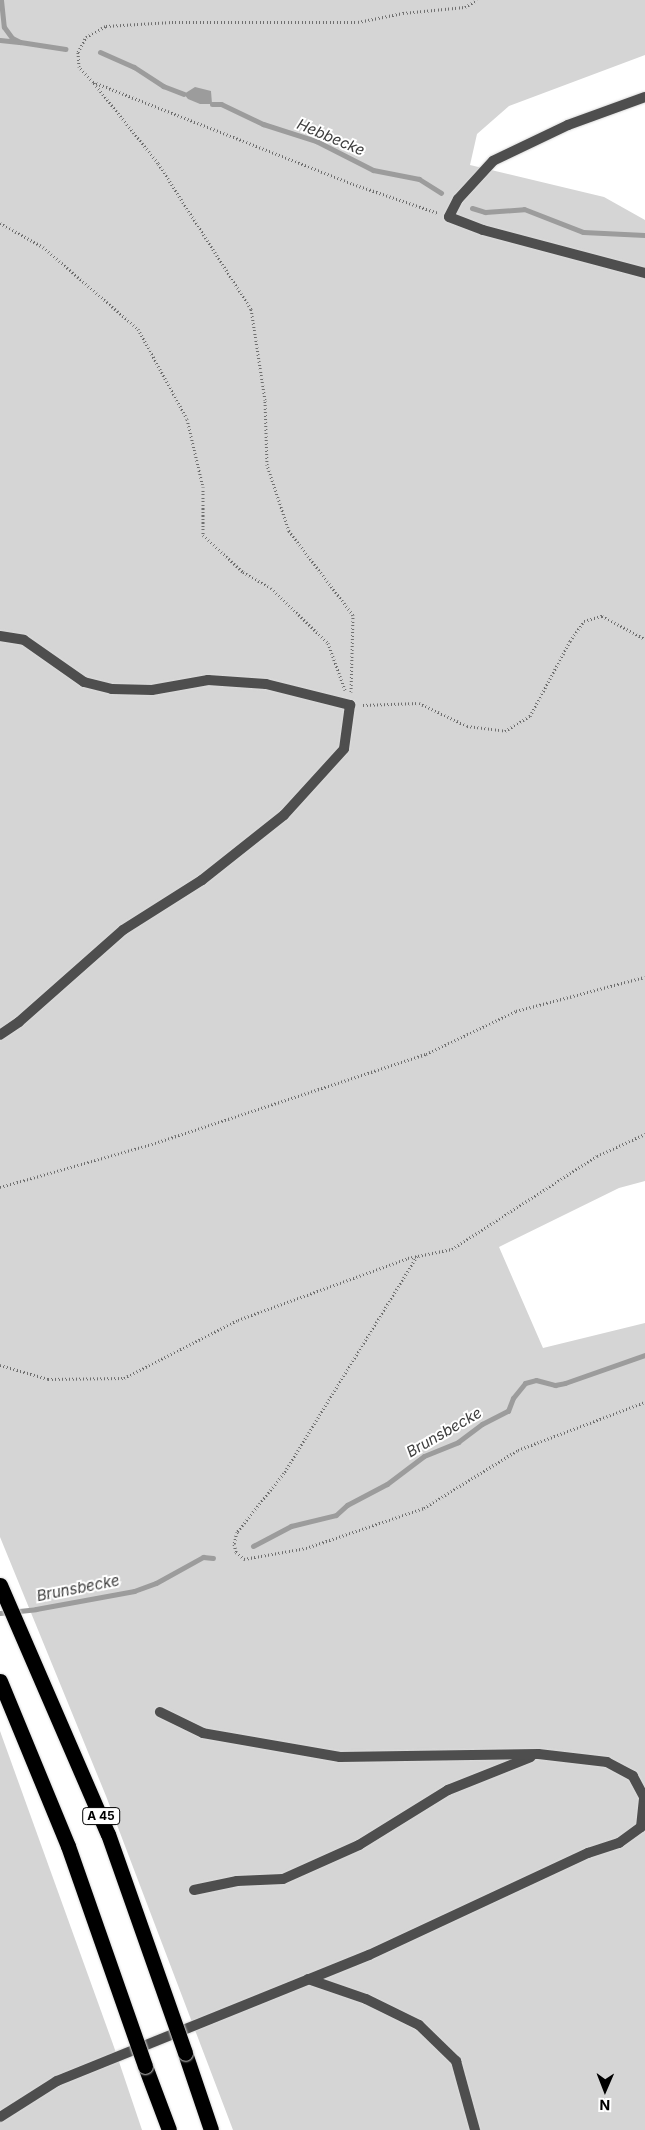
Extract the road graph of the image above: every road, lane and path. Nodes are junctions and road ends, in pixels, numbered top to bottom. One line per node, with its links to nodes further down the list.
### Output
1 (476, 0): 2 (path)
2 (93, 82): 4 (path); 9 (path)
3 (645, 97): 4 (street)
4 (449, 217): 6 (street)
5 (0, 223): 9 (path)
6 (645, 273)
7 (0, 636): 9 (street)
8 (645, 639): 9 (path)
9 (350, 705): 11 (street)
10 (645, 977): 13 (path)
11 (0, 1035)
12 (645, 1134): 14 (path)
13 (0, 1187)
14 (416, 1256): 15 (path); 16 (path)
15 (0, 1365)
16 (645, 1402)
17 (0, 1585): 25 (highway, A 45, bridge)
18 (0, 1681): 24 (highway, A 45, bridge)
19 (160, 1712): 20 (street)
20 (538, 1754): 21 (street); 22 (street)
21 (194, 1890)
22 (308, 1980): 23 (street); 26 (street)
23 (0, 2117)
24 (169, 2130)
25 (211, 2130)
26 (475, 2130)

